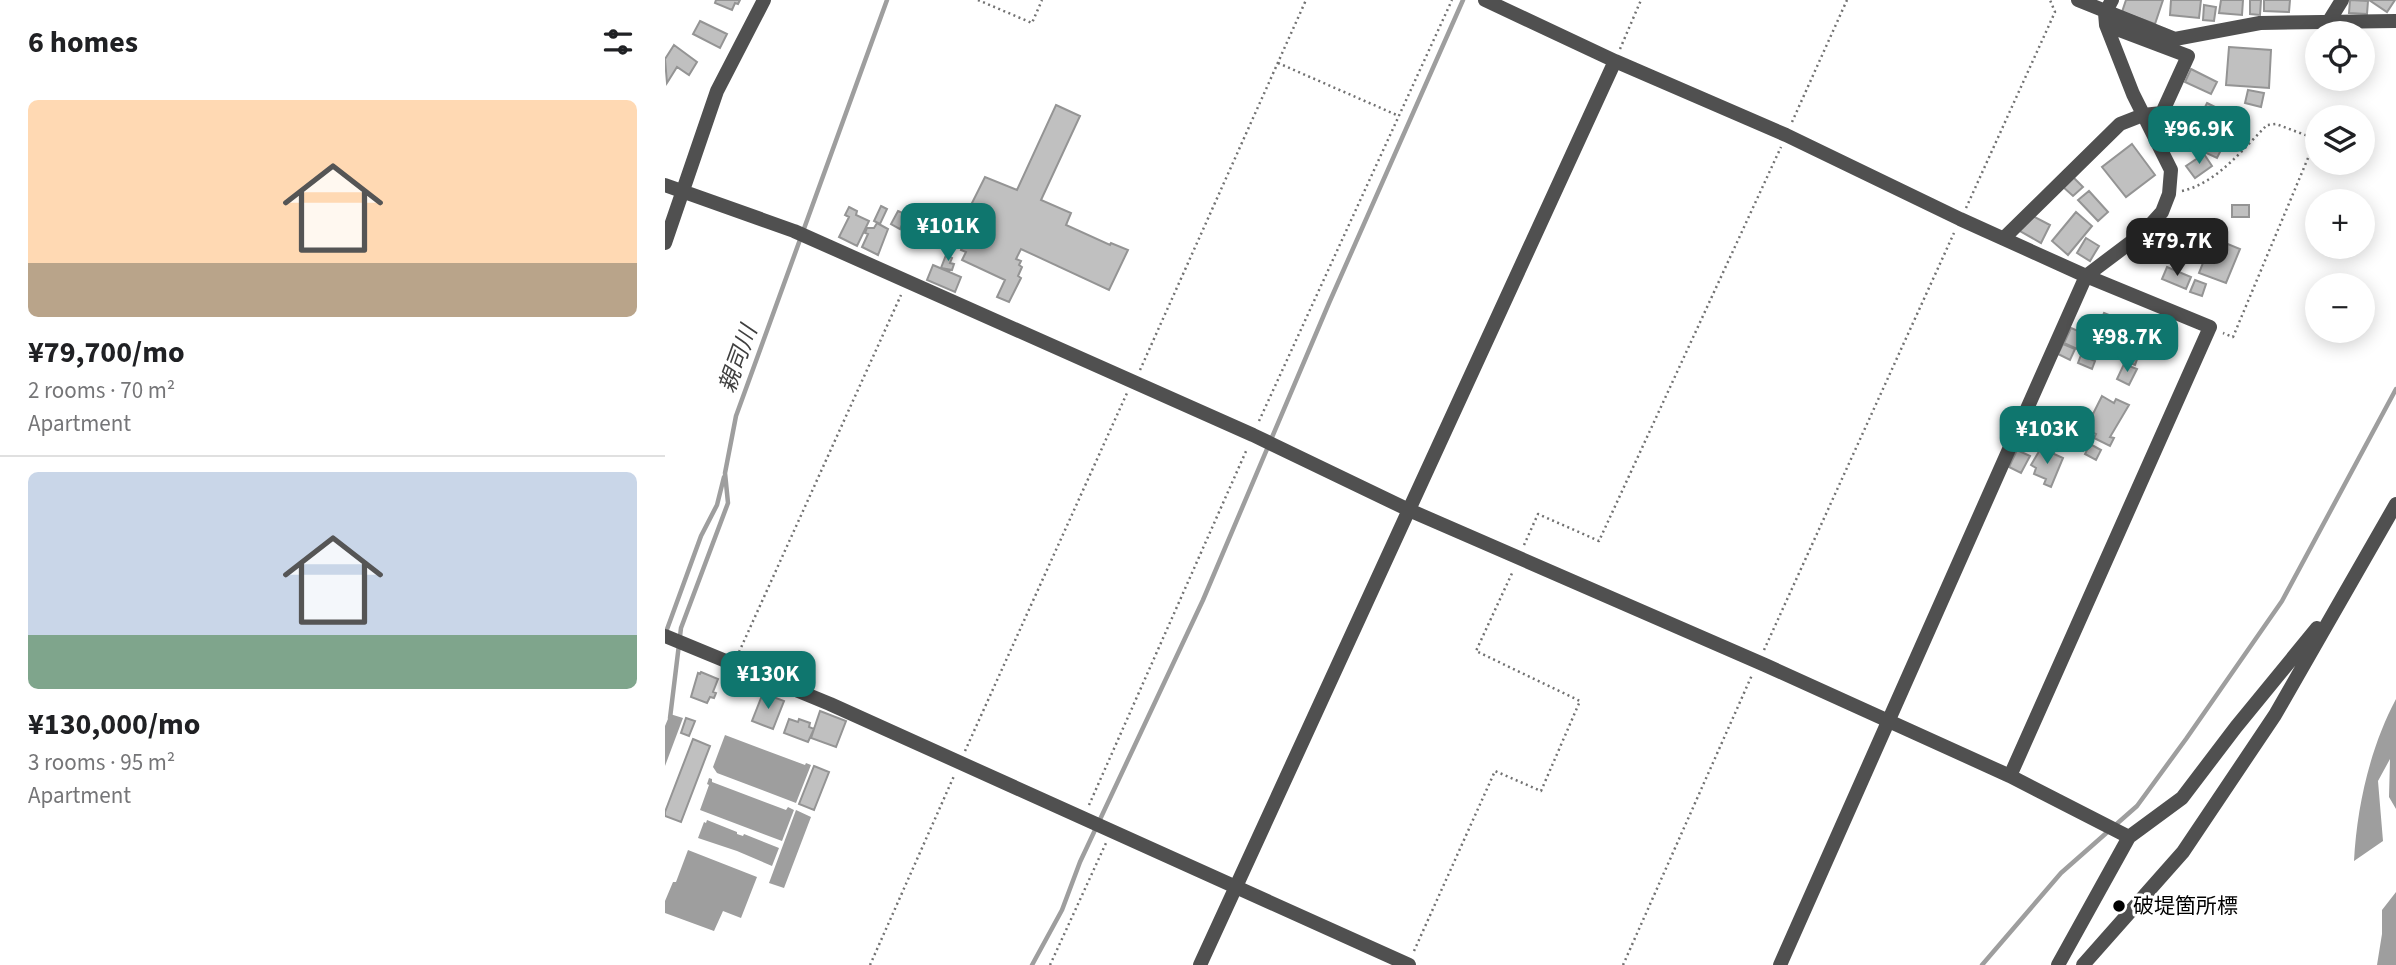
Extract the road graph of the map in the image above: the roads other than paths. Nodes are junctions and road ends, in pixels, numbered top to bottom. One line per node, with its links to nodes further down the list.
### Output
1 (764, 0): 13 (street)
2 (1485, 0): 10 (street)
3 (2078, 0): 5 (street)
4 (2342, 0): 6 (street)
5 (2108, 12): 9 (street); 11 (street); 11 (street)
6 (2329, 21)
7 (2375, 21): 8 (street)
8 (2396, 21)
9 (2305, 22)
10 (1615, 61): 14 (street); 18 (street)
11 (2143, 115): 14 (street); 16 (street)
12 (665, 185): 13 (street)
13 (682, 191): 15 (street); 18 (street)
14 (2004, 238): 16 (street)
15 (665, 243)
16 (2086, 276): 21 (street); 22 (street)
17 (2396, 505): 19 (street)
18 (1409, 510): 21 (street); 24 (street)
19 (2342, 599): 23 (street); 29 (street)
20 (665, 636): 24 (street)
21 (1888, 721): 22 (street); 27 (street)
22 (2010, 776): 23 (street)
23 (2129, 837): 28 (street)
24 (1235, 886): 25 (street); 26 (street)
25 (1200, 965)
26 (1408, 965)
27 (1780, 965)
28 (2058, 965)
29 (2083, 965)

